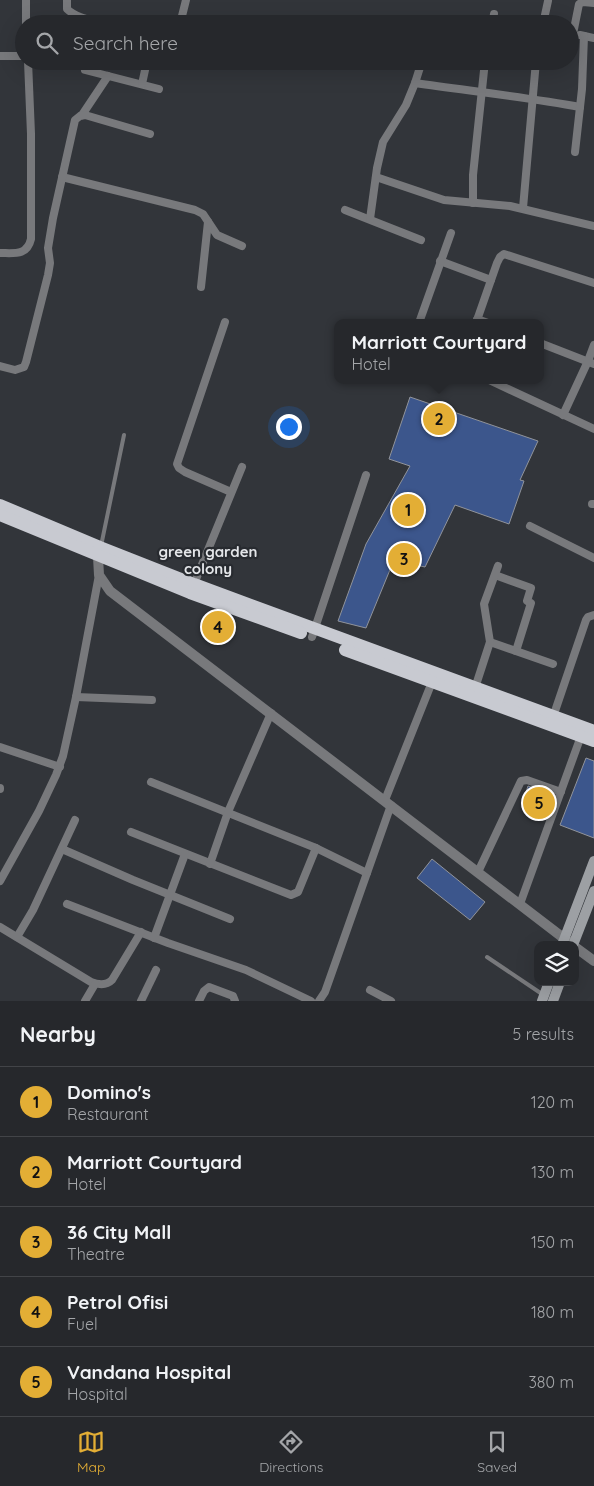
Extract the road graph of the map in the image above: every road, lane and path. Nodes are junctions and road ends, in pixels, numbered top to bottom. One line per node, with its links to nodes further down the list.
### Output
1 (26, 0): 6 (street)
2 (67, 0): 7 (street)
3 (186, 0): 8 (street)
4 (548, 1): 9 (street)
5 (594, 3): 10 (street)
6 (26, 15)
7 (76, 15)
8 (182, 15)
9 (545, 15)
10 (576, 15)
11 (579, 35): 12 (street)
12 (584, 36): 13 (street); 28 (street)
13 (594, 38)
14 (0, 56): 15 (street)
15 (15, 56)
16 (28, 70): 43 (street)
17 (86, 70): 22 (street)
18 (145, 70): 24 (street)
19 (419, 70): 23 (street)
20 (484, 70): 26 (street)
21 (535, 70): 27 (street)
22 (108, 76): 24 (street); 29 (street)
23 (415, 83): 26 (street); 33 (street)
24 (142, 84): 25 (street)
25 (159, 88)
26 (481, 93): 27 (street); 34 (street)
27 (532, 99): 28 (street); 35 (street)
28 (580, 107): 31 (street)
29 (82, 115): 30 (street); 32 (street)
30 (150, 134)
31 (575, 152)
32 (62, 177): 38 (street); 54 (street)
33 (376, 177): 34 (street); 37 (street)
34 (473, 203): 35 (street)
35 (523, 208): 39 (street)
36 (345, 210): 37 (street)
37 (370, 220): 41 (street)
38 (208, 222): 42 (street); 47 (street)
39 (594, 226)
40 (451, 233): 44 (street)
41 (421, 240)
42 (242, 246)
43 (0, 253)
44 (440, 261): 45 (street); 48 (street)
45 (491, 280): 46 (street); 49 (street)
46 (594, 283)
47 (202, 287)
48 (420, 319)
49 (477, 319)
50 (225, 322): 61 (street)
51 (544, 344): 53 (street)
52 (594, 345): 53 (street)
53 (591, 362): 56 (street)
54 (0, 366)
55 (497, 384): 56 (street)
56 (562, 415): 57 (street)
57 (594, 429)
58 (124, 435): 65 (lane)
59 (242, 467): 61 (street)
60 (366, 475): 72 (street)
61 (231, 492): 70 (street)
62 (0, 505): 65 (highway)
63 (0, 515): 65 (highway)
64 (530, 526): 66 (street)
65 (99, 552): 68 (street); 70 (highway); 72 (highway)
66 (594, 558)
67 (498, 566): 69 (street)
68 (99, 575): 78 (street); 80 (street)
69 (494, 575): 73 (street); 74 (street)
70 (194, 584): 72 (highway)
71 (594, 615): 81 (street)
72 (313, 633): 76 (highway); 77 (highway)
73 (490, 642): 74 (street); 77 (street)
74 (516, 650): 75 (street)
75 (553, 664)
76 (432, 682): 77 (highway); 89 (street)
77 (469, 689): 81 (highway); 83 (highway)
78 (76, 697): 79 (street); 86 (street)
79 (152, 700)
80 (271, 713): 89 (street); 90 (street)
81 (553, 717): 82 (highway)
82 (594, 731)
83 (581, 736): 84 (highway); 88 (street)
84 (594, 741)
85 (0, 747): 86 (street)
86 (60, 767): 100 (street)
87 (151, 782): 90 (street)
88 (560, 792): 98 (street); 104 (street)
89 (388, 803): 98 (street); 99 (street)
90 (228, 812): 93 (street); 97 (street)
91 (75, 820): 94 (street)
92 (131, 832): 95 (street)
93 (316, 848): 97 (street); 99 (street)
94 (62, 849): 102 (street); 108 (street)
95 (185, 854): 97 (street); 102 (street)
96 (594, 861): 110 (main road)
97 (210, 864)
98 (478, 872): 104 (street)
99 (367, 873): 126 (street)
100 (0, 881)
101 (594, 891): 111 (main road)
102 (170, 895): 105 (street); 109 (street)
103 (67, 904): 107 (street)
104 (520, 904): 110 (street)
105 (230, 919)
106 (0, 927): 108 (street)
107 (141, 932): 109 (street); 116 (street)
108 (17, 937): 116 (street)
109 (154, 938): 125 (street)
110 (563, 941)
111 (576, 941)
112 (579, 950): 114 (street)
113 (487, 957): 120 (lane)
114 (594, 961)
115 (156, 970): 122 (street)
116 (95, 984): 121 (street)
117 (549, 986): 120 (main road)
118 (557, 986): 120 (main road)
119 (370, 990): 127 (street)
120 (547, 999)
121 (85, 1001)
122 (141, 1001)
123 (199, 1001): 124 (street)
124 (235, 1001)
125 (309, 1001)
126 (319, 1001)
127 (391, 1001)

